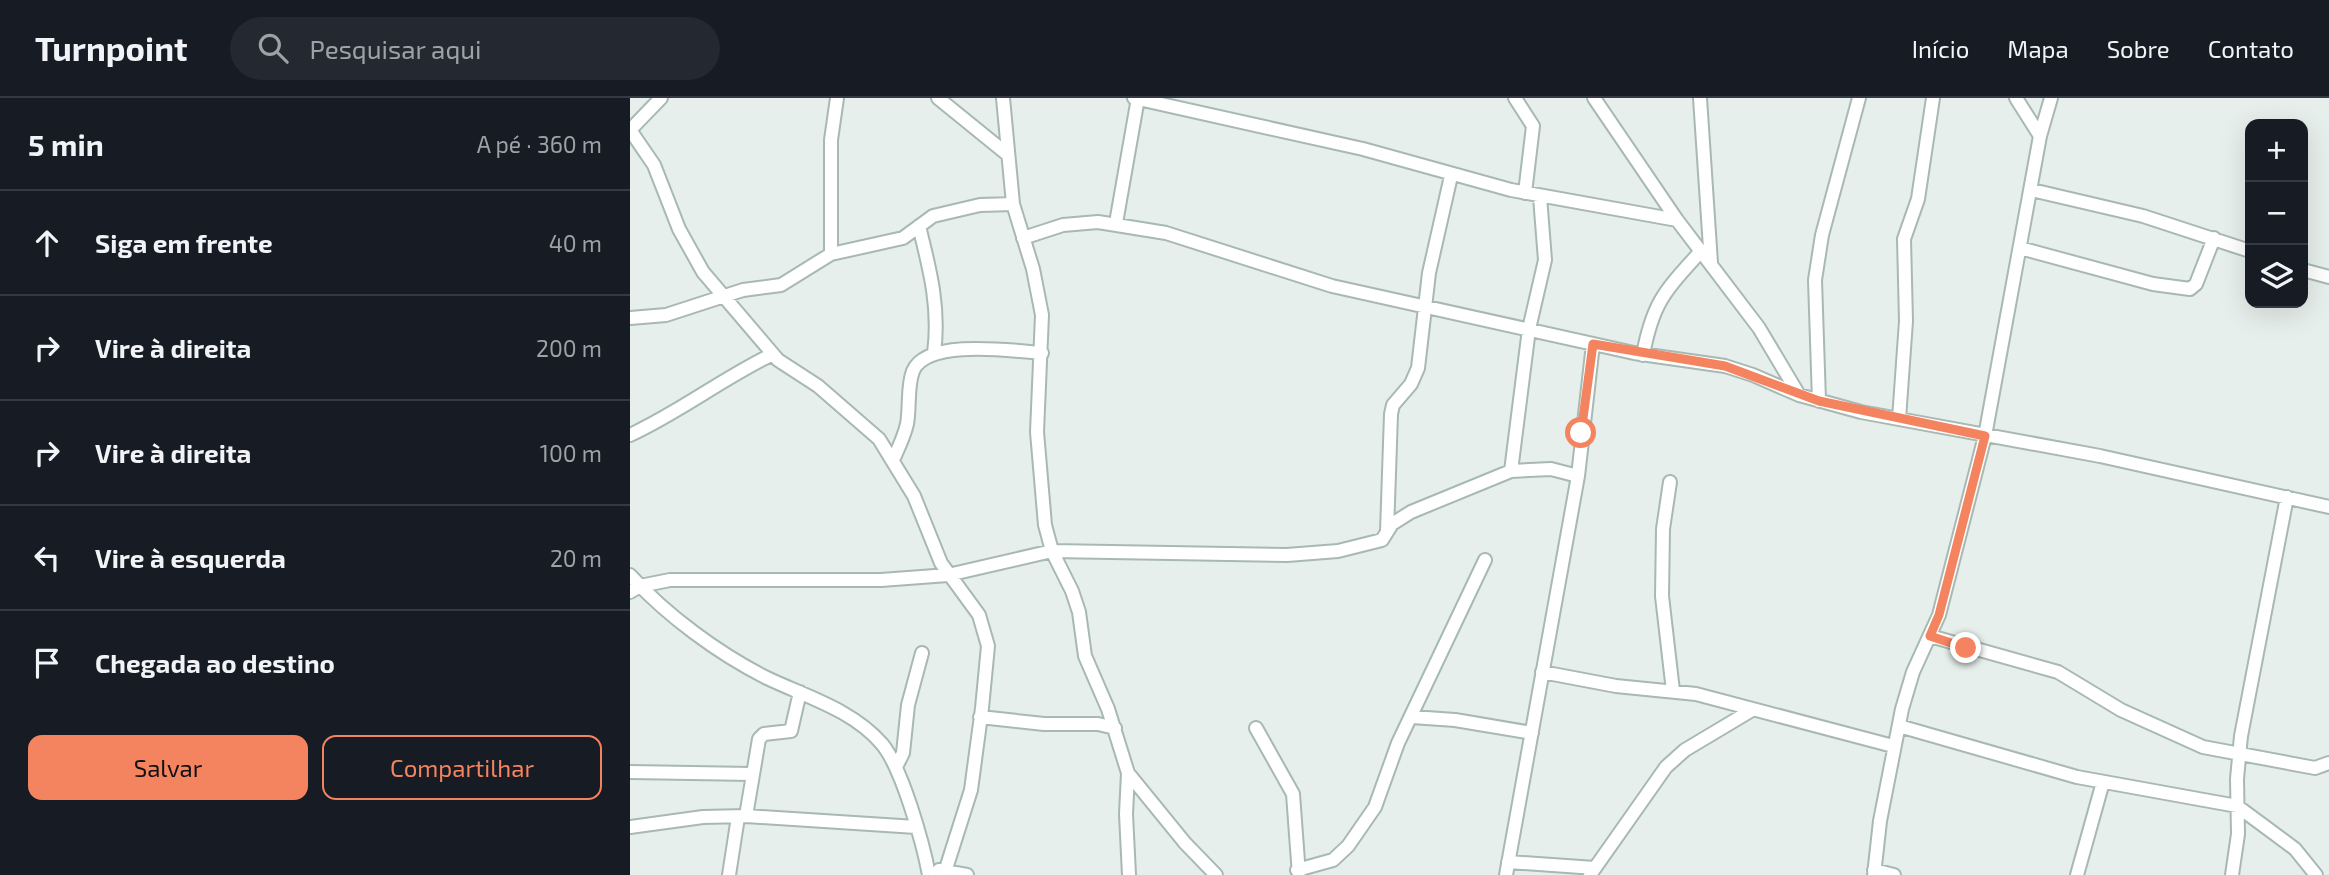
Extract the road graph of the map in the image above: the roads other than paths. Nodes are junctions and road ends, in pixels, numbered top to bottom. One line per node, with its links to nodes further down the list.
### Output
1 (661, 98): 13 (street)
2 (838, 98): 29 (street)
3 (938, 98): 15 (street)
4 (1003, 98): 15 (street)
5 (1137, 98): 16 (street); 22 (street)
6 (1515, 98): 18 (street)
7 (1594, 98): 21 (street)
8 (1700, 98): 30 (street)
9 (1860, 98): 43 (street)
10 (1933, 98): 44 (street)
11 (2016, 98): 14 (street)
12 (2051, 98): 14 (street)
13 (630, 130): 33 (street)
14 (2040, 136): 17 (street)
15 (1007, 154): 20 (street)
16 (1451, 176): 18 (street); 34 (street)
17 (2032, 190): 25 (street); 26 (street)
18 (1525, 193): 19 (street)
19 (1540, 197): 21 (street); 36 (street)
20 (1013, 204): 23 (street); 24 (street)
21 (1677, 220): 28 (street)
22 (1116, 223): 24 (street); 34 (street)
23 (919, 226): 29 (street); 40 (street)
24 (1023, 238): 38 (street)
25 (2214, 238): 26 (street); 27 (street)
26 (2020, 248): 46 (street)
27 (2245, 249)
28 (1701, 251): 30 (street); 41 (street)
29 (831, 254): 33 (street)
30 (1711, 263): 42 (street)
31 (2308, 271): 32 (street)
32 (2329, 277)
33 (722, 296): 35 (street); 39 (street)
34 (1424, 309): 36 (street); 53 (street)
35 (630, 318)
36 (1529, 329): 37 (street); 48 (street)
37 (1593, 344): 41 (street); 49 (street)
38 (1042, 353): 40 (street); 54 (street)
39 (773, 354): 45 (street); 47 (street)
40 (934, 354): 47 (street)
41 (1643, 355): 42 (street)
42 (1799, 395): 43 (street)
43 (1819, 401): 44 (street)
44 (1899, 419): 46 (street)
45 (630, 435)
46 (1985, 436): 51 (street); 59 (street)
47 (893, 460): 57 (street)
48 (1511, 471): 49 (street); 53 (street)
49 (1578, 476): 61 (street)
50 (1670, 482): 62 (street)
51 (2287, 497): 52 (street); 72 (street)
52 (2329, 507)
53 (1387, 533): 54 (street)
54 (1052, 551): 57 (street); 68 (street)
55 (1485, 561): 66 (street)
56 (630, 575): 58 (street)
57 (948, 575): 58 (street); 65 (street)
58 (635, 589): 63 (street)
59 (1930, 636): 67 (street); 72 (street)
60 (922, 653): 74 (street)
61 (1542, 673): 62 (street); 70 (street)
62 (1673, 691): 64 (street)
63 (800, 692): 74 (street); 77 (street)
64 (1752, 710): 71 (street); 84 (street)
65 (980, 717): 68 (street); 88 (street)
66 (1412, 717): 70 (street); 85 (street)
67 (1899, 726): 71 (street); 78 (street)
68 (1115, 728): 76 (street)
69 (1256, 729): 85 (street)
70 (1532, 733): 83 (street)
71 (1893, 746): 86 (street)
72 (2240, 754): 73 (street); 79 (street)
73 (2329, 763)
74 (896, 767): 82 (street)
75 (630, 772): 77 (street)
76 (1128, 773): 91 (street); 92 (street)
77 (752, 774): 80 (street)
78 (2104, 782): 79 (street); 94 (street)
79 (2237, 806): 95 (street); 96 (street)
80 (742, 816): 81 (street); 82 (street); 89 (street)
81 (630, 827)
82 (916, 827): 87 (street)
83 (1507, 868): 84 (street)
84 (1593, 871)
85 (1298, 872)
86 (1874, 872): 93 (street)
87 (929, 873): 88 (street)
88 (945, 873): 90 (street)
89 (729, 875)
90 (967, 875)
91 (1129, 875)
92 (1216, 875)
93 (1894, 875)
94 (2077, 875)
95 (2232, 875)
96 (2316, 875)

